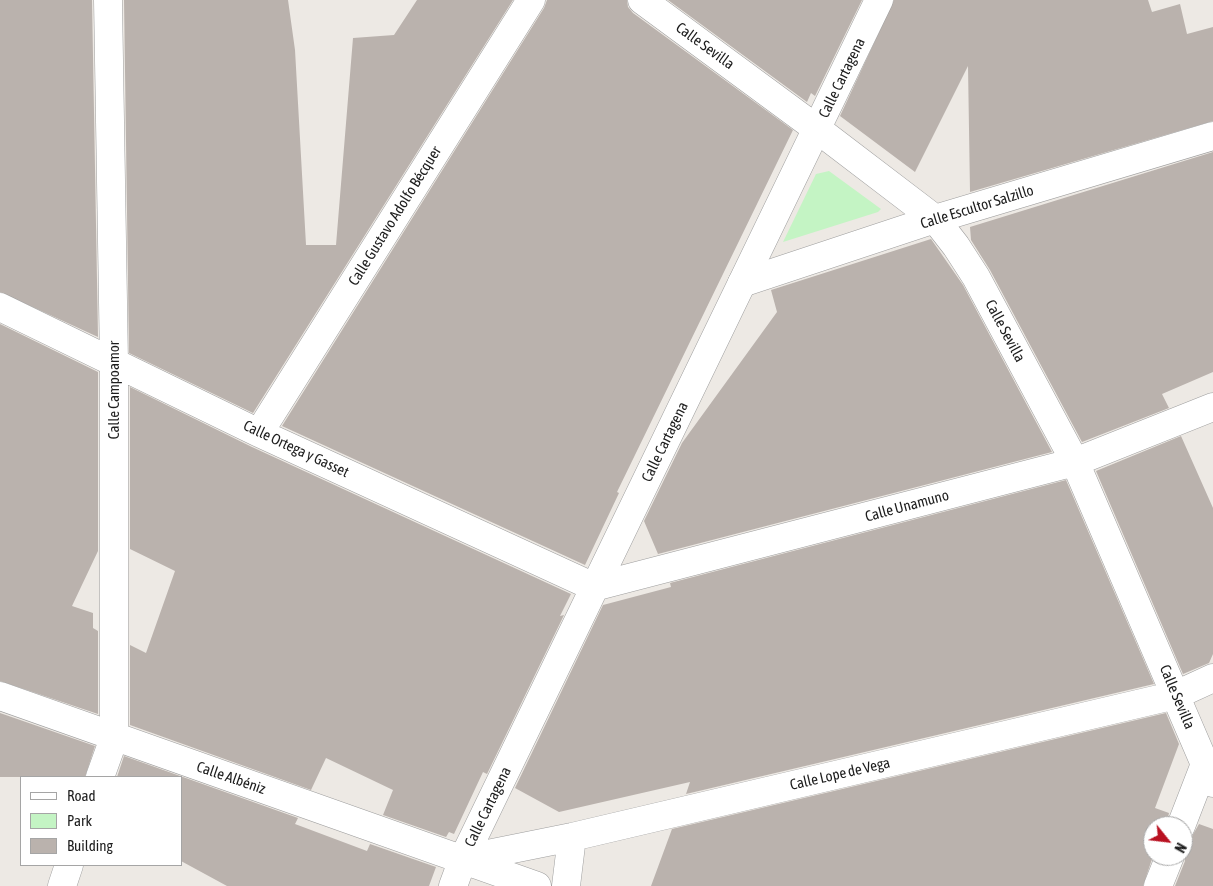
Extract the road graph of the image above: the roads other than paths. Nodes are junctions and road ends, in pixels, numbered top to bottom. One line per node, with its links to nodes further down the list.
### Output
1 (108, 0): 10 (street, Calle Campoamor)
2 (531, 0): 12 (street, Calle Gustavo Adolfo Bécquer)
3 (642, 0): 5 (street, Calle Sevilla)
4 (879, 0): 5 (street, Calle Cartagena)
5 (817, 129): 7 (street, Calle Sevilla); 8 (street, Calle Cartagena)
6 (1213, 136): 7 (street, Calle Escultor Salzillo)
7 (935, 219): 8 (street, Calle Escultor Salzillo); 13 (street, Calle Sevilla)
8 (742, 283): 14 (street, Calle Cartagena)
9 (0, 307): 10 (street, Calle Ortega y Gasset)
10 (114, 362): 12 (street, Calle Ortega y Gasset); 18 (street, Calle Campoamor)
11 (1213, 407): 13 (street, Calle Unamuno)
12 (259, 433): 14 (street, Calle Ortega y Gasset)
13 (1075, 462): 14 (street, Calle Unamuno); 16 (street, Calle Sevilla)
14 (594, 587): 23 (street, Calle Cartagena)
15 (1213, 678): 16 (street, Calle Lope de Vega)
16 (1176, 695): 19 (street, Calle Sevilla); 22 (street, Calle Lope de Vega)
17 (0, 696): 18 (street, Calle Albéniz)
18 (114, 738): 20 (street, Calle Campoamor); 23 (street, Calle Albéniz)
19 (1209, 774): 21 (street)
20 (100, 776)
21 (1186, 816)
22 (572, 837): 23 (street, Calle Lope de Vega); 29 (street)
23 (463, 859): 27 (street, Calle Cartagena); 28 (street, Calle Albéniz)
24 (69, 866): 26 (street)
25 (1166, 866): 30 (street)
26 (62, 886)
27 (453, 886)
28 (537, 886)
29 (566, 886)
30 (1158, 886)

